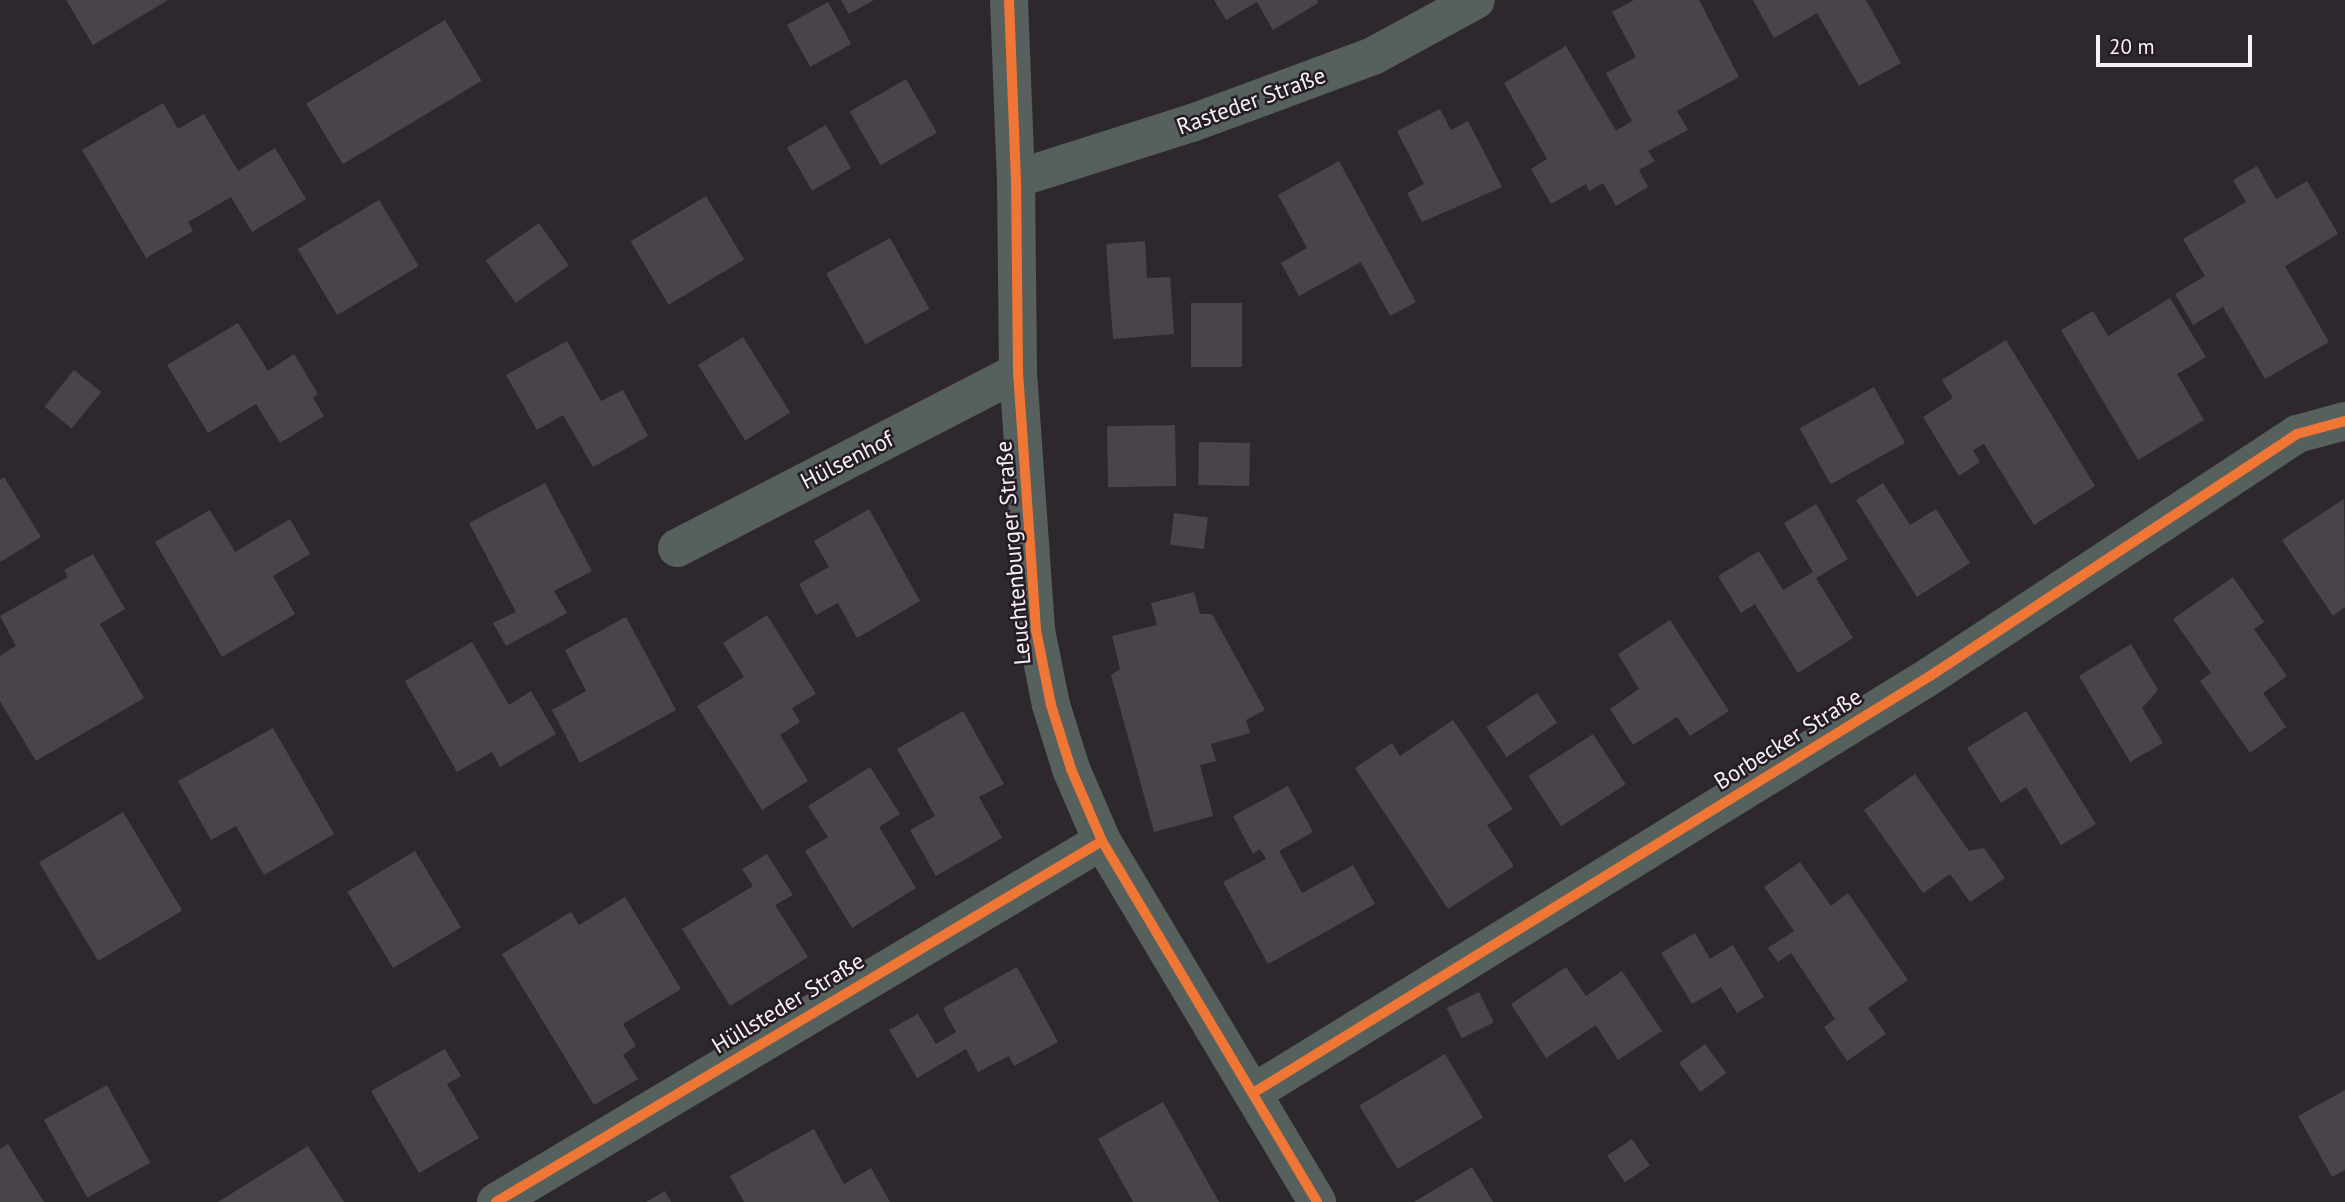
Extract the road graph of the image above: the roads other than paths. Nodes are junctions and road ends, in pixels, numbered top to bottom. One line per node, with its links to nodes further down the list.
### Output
1 (1009, 0): 3 (street, Leuchtenburger Straße)
2 (1476, 0): 3 (street, Rasteder Straße)
3 (1016, 179): 4 (street, Leuchtenburger Straße)
4 (1018, 372): 6 (street, Hülsenhof); 7 (street, Leuchtenburger Straße)
5 (2344, 421): 8 (street, Borbecker Straße)
6 (677, 548)
7 (1102, 841): 8 (street, Leuchtenburger Straße); 9 (street, Hüllsteder Straße)
8 (1253, 1093): 10 (street, Leuchtenburger Straße)
9 (496, 1202)
10 (1317, 1202)

